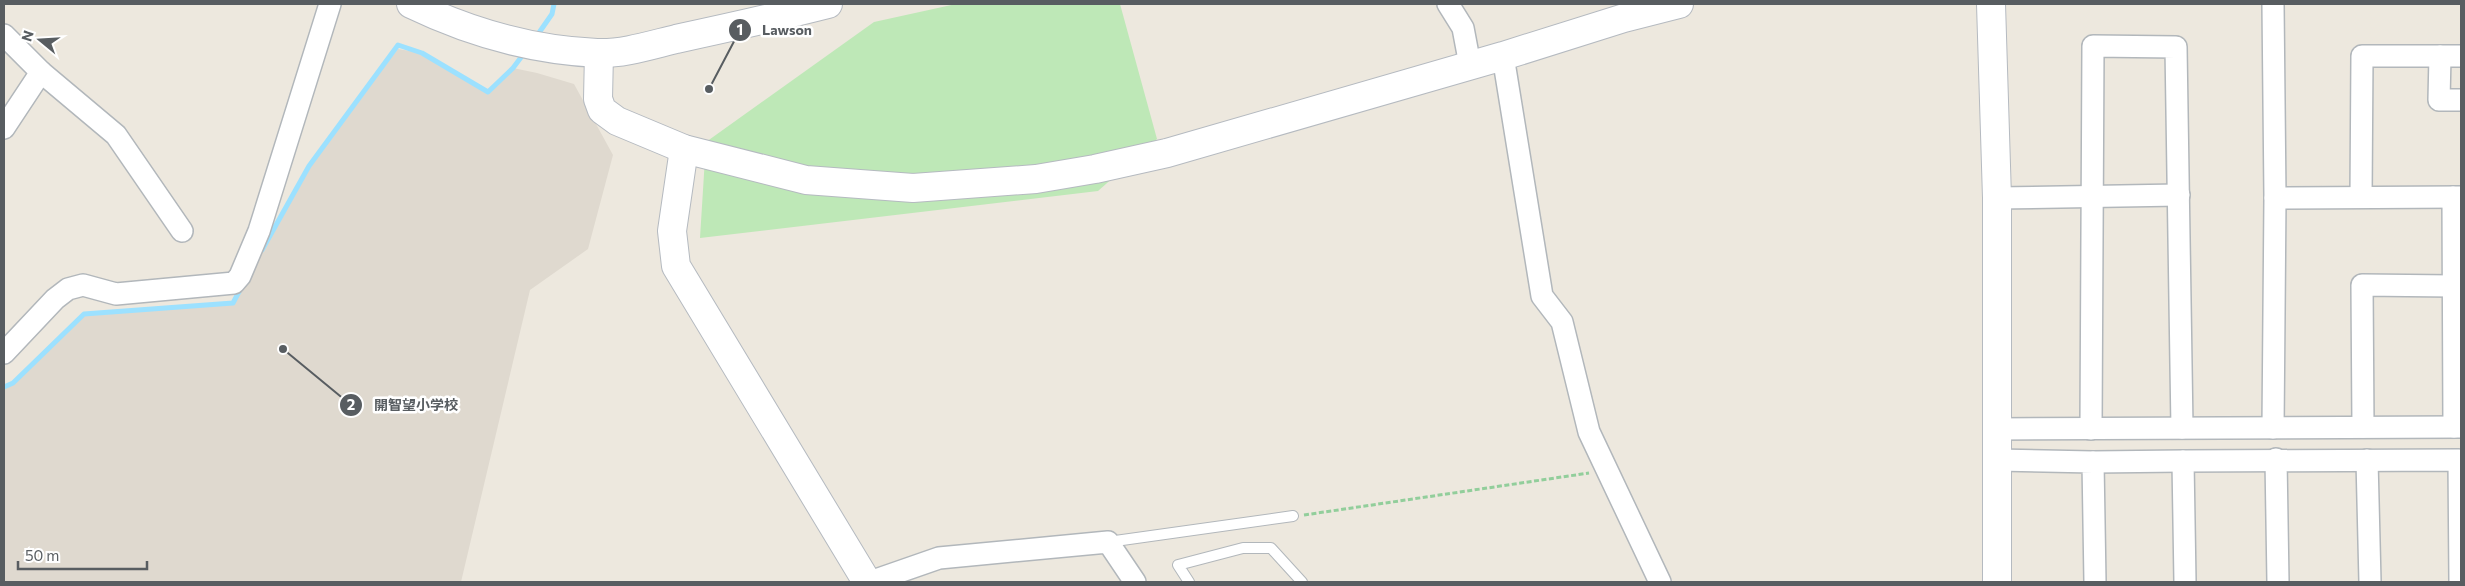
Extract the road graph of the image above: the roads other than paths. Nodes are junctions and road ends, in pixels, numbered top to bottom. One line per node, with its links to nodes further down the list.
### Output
1 (330, 4): 27 (street)
2 (411, 4): 10 (street)
3 (828, 4): 10 (street)
4 (1448, 4): 14 (street)
5 (1679, 4): 8 (street)
6 (1991, 4): 23 (street)
7 (2273, 4): 24 (street)
8 (1625, 11): 11 (street)
9 (4, 35): 15 (street)
10 (599, 53): 18 (street)
11 (1503, 56): 14 (street); 46 (street)
12 (2440, 56): 13 (street); 16 (street); 21 (street)
13 (2461, 56)
14 (1470, 64): 18 (street)
15 (40, 72): 17 (street); 25 (street)
16 (2461, 100)
17 (4, 128)
18 (684, 149): 42 (street)
19 (2092, 195): 20 (street); 20 (street); 23 (street); 33 (street)
20 (2179, 195): 30 (street)
21 (2362, 197): 22 (street); 24 (street)
22 (2457, 197): 26 (street)
23 (1997, 198): 32 (street)
24 (2275, 198): 31 (street)
25 (182, 231)
26 (2453, 286): 28 (street); 29 (street)
27 (4, 353)
28 (2362, 427): 29 (street); 31 (street)
29 (2458, 427)
30 (2182, 428): 31 (street); 33 (street)
31 (2273, 428)
32 (1997, 429): 33 (street); 34 (street)
33 (2092, 429)
34 (1997, 460): 39 (street); 47 (street)
35 (2276, 460): 36 (street); 38 (street); 50 (street)
36 (2367, 460): 37 (street); 51 (street)
37 (2460, 460): 52 (street)
38 (2184, 461): 39 (street); 49 (street)
39 (2092, 462): 48 (street)
40 (1293, 516): 41 (lane)
41 (1108, 542): 42 (street); 43 (street)
42 (868, 582)
43 (1135, 582)
44 (1190, 582): 45 (lane)
45 (1302, 582)
46 (1660, 582)
47 (1997, 582)
48 (2095, 582)
49 (2185, 582)
50 (2278, 582)
51 (2370, 582)
52 (2460, 582)

